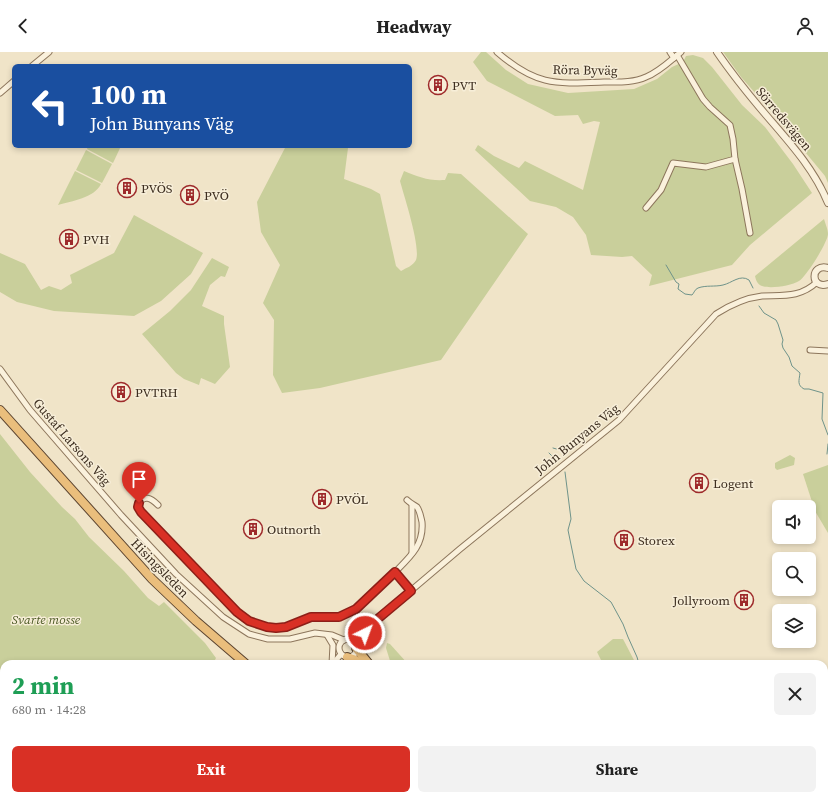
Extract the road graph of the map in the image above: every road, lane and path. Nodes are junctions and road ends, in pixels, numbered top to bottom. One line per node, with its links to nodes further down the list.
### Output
1 (49, 52): 6 (street)
2 (497, 52): 5 (street, Röra Byväg)
3 (670, 52): 5 (street)
4 (717, 52): 10 (street, Sörredsvägen)
5 (677, 55): 9 (street)
6 (34, 64)
7 (12, 83): 8 (street)
8 (0, 93)
9 (735, 160): 11 (street); 12 (street)
10 (828, 203)
11 (646, 208)
12 (750, 233)
13 (828, 268): 14 (street)
14 (817, 282): 15 (street); 26 (street, John Bunyans Väg)
15 (828, 284)
16 (810, 350): 17 (street)
17 (828, 351)
18 (0, 369): 28 (street, Gustaf Larsons Väg)
19 (0, 410): 33 (highway, Hisingsleden)
20 (0, 417): 32 (highway, Hisingsleden)
21 (407, 500): 23 (street)
22 (158, 505): 25 (street)
23 (412, 505): 24 (street); 24 (street)
24 (412, 553): 25 (street)
25 (395, 572): 26 (street)
26 (411, 591): 27 (street, John Bunyans Väg)
27 (368, 627): 29 (street, John Bunyans Väg); 30 (street, John Bunyans Väg)
28 (327, 634): 29 (street, Gustaf Larsons Väg); 31 (street); 34 (street)
29 (347, 639): 30 (street); 31 (street)
30 (356, 647): 31 (street); 37 (highway)
31 (342, 653): 35 (street); 36 (highway)
32 (233, 660)
33 (241, 660)
34 (332, 660)
35 (336, 660)
36 (356, 660)
37 (366, 660)

